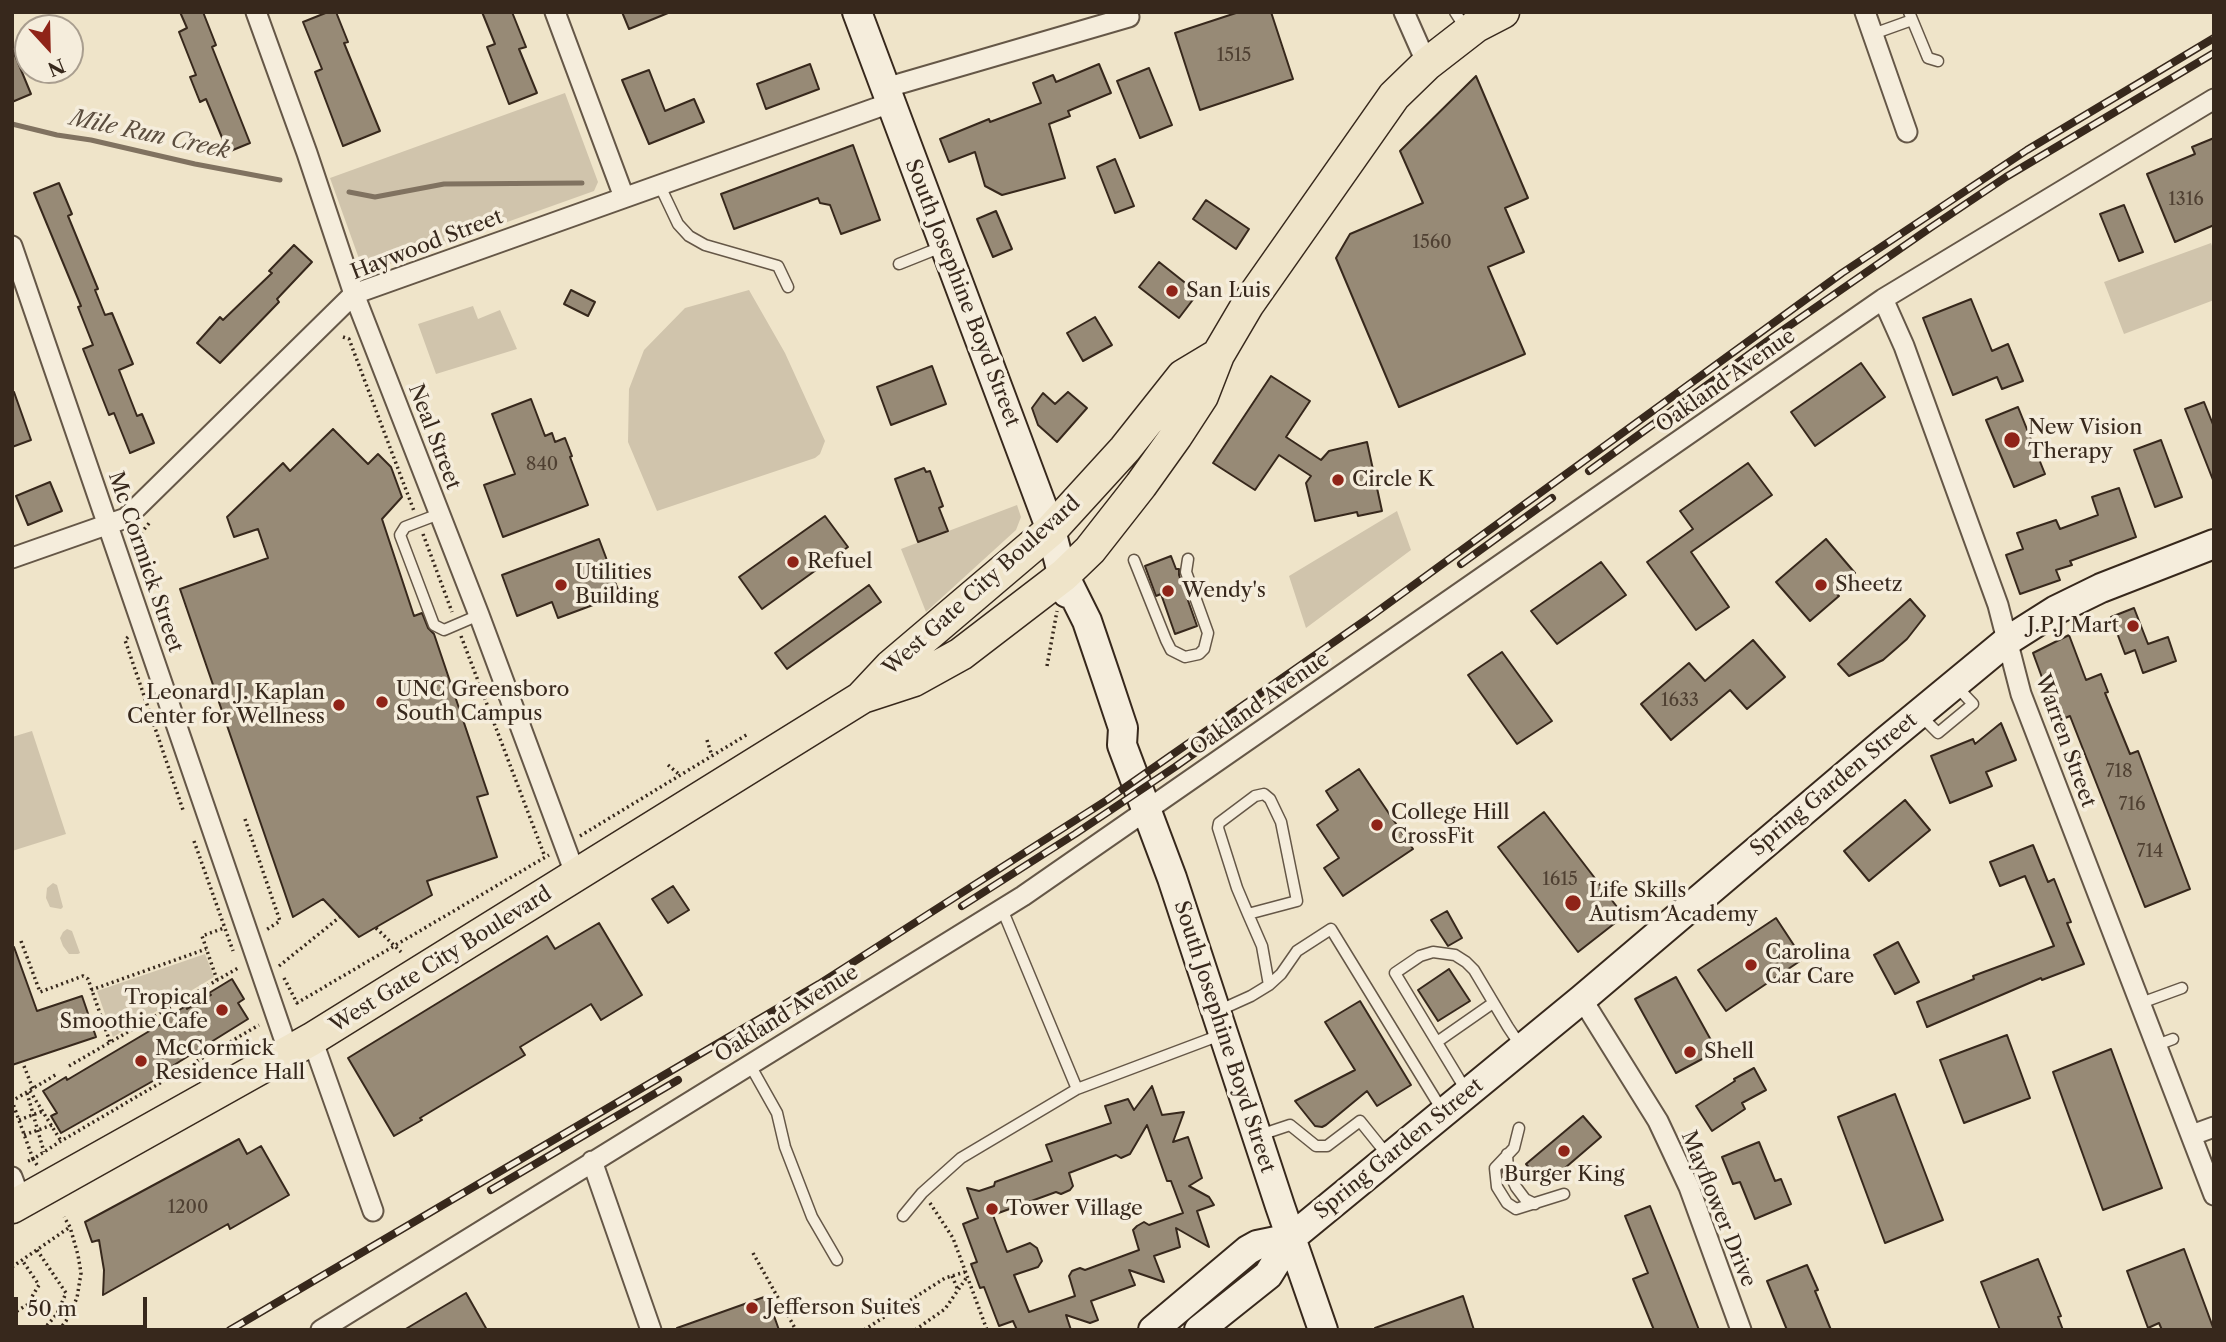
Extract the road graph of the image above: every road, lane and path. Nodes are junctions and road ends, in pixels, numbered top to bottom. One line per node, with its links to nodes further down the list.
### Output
1 (256, 12): 22 (street, Neal Street)
2 (555, 12): 17 (street)
3 (858, 12): 13 (main road, South Josephine Boyd Street)
4 (1404, 12): 12 (street)
5 (1503, 12): 9 (main road, West Gate City Boulevard)
6 (1865, 12): 10 (street)
7 (1911, 16): 10 (lane); 11 (lane)
8 (1129, 17): 13 (street, Haywood Street)
9 (1461, 22): 12 (main road, West Gate City Boulevard)
10 (1873, 34): 15 (street)
11 (1938, 61)
12 (1427, 64): 25 (main road, West Gate City Boulevard)
13 (887, 95): 16 (street, Haywood Street); 19 (main road, South Josephine Boyd Street)
14 (2214, 99): 23 (street, Oakland Avenue)
15 (1907, 132)
16 (659, 184): 17 (street, Haywood Street); 21 (lane)
17 (624, 197): 22 (street, Haywood Street)
18 (12, 246): 28 (street, Mc Cormick Street)
19 (944, 246): 20 (lane); 29 (main road, South Josephine Boyd Street)
20 (899, 264)
21 (788, 287)
22 (354, 294): 26 (street, Neal Street); 28 (street, Haywood Street)
23 (1883, 299): 38 (street, Warren Street); 48 (street, Oakland Avenue)
24 (343, 337): 27 (path)
25 (1218, 355): 29 (main road, West Gate City Boulevard); 34 (main road, West Gate City Boulevard)
26 (439, 514): 27 (lane); 35 (street, Neal Street)
27 (418, 522): 36 (path); 36 (lane)
28 (108, 524): 31 (street, Haywood Street); 65 (street, Mc Cormick Street)
29 (1051, 530): 34 (main road, South Josephine Boyd Street); 40 (main road, West Gate City Boulevard)
30 (2214, 544): 38 (main road, Spring Garden Street)
31 (12, 558)
32 (1188, 559): 33 (lane)
33 (1134, 560)
34 (1064, 575): 39 (path); 40 (main road, West Gate City Boulevard); 48 (main road, South Josephine Boyd Street)
35 (479, 615): 36 (lane); 52 (street, Neal Street)
36 (457, 624): 61 (path)
37 (128, 629): 46 (path)
38 (2007, 641): 71 (main road, Spring Garden Street); 73 (street, Warren Street)
39 (1047, 666)
40 (860, 698): 53 (main road, West Gate City Boulevard)
41 (748, 734): 43 (path)
42 (706, 740): 43 (path)
43 (712, 755): 45 (path)
44 (668, 765): 45 (path)
45 (680, 775): 49 (path)
46 (183, 810)
47 (606, 810): 49 (path)
48 (1146, 811): 54 (street, Oakland Avenue); 75 (main road, South Josephine Boyd Street)
49 (611, 817): 52 (path)
50 (245, 819): 59 (path)
51 (194, 841): 57 (path)
52 (565, 845): 53 (street, Neal Street)
53 (576, 876): 78 (main road, West Gate City Boulevard)
54 (1002, 909): 80 (street, Oakland Avenue); 84 (lane)
55 (1248, 915): 55 (lane); 68 (lane)
56 (340, 917): 65 (path)
57 (224, 928): 62 (path); 64 (path)
58 (376, 928): 61 (path)
59 (266, 930)
60 (22, 941): 70 (path)
61 (394, 946): 63 (path); 65 (path)
62 (206, 949): 67 (path); 70 (path)
63 (401, 952)
64 (239, 968): 66 (path); 67 (path)
65 (271, 973): 78 (street, Mc Cormick Street)
66 (242, 979)
67 (217, 980): 76 (path)
68 (1269, 985): 75 (lane); 88 (lane)
69 (2182, 988): 73 (lane)
70 (91, 990): 76 (path)
71 (1582, 999): 79 (main road, Spring Garden Street); 136 (street, Mayflower Drive)
72 (1493, 1003): 77 (lane); 77 (lane); 79 (lane)
73 (2141, 1003): 96 (street, Warren Street)
74 (254, 1014): 98 (path)
75 (1219, 1023): 84 (lane); 97 (main road, South Josephine Boyd Street)
76 (110, 1042): 82 (path)
77 (1437, 1042): 86 (lane)
78 (300, 1046): 107 (main road, West Gate City Boulevard); 110 (street, Mc Cormick Street)
79 (1523, 1048): 86 (main road, Spring Garden Street)
80 (749, 1064): 103 (street, Oakland Avenue); 118 (lane)
81 (24, 1066): 85 (path)
82 (69, 1066)
83 (57, 1074): 85 (path)
84 (1077, 1088): 105 (lane)
85 (30, 1090): 87 (path); 89 (path); 90 (path)
86 (1468, 1093): 88 (main road, Spring Garden Street)
87 (43, 1111): 89 (path); 91 (path)
88 (1443, 1113): 101 (main road, Spring Garden Street)
89 (33, 1115): 90 (path); 94 (path)
90 (19, 1120): 95 (path)
91 (52, 1125): 94 (path); 98 (path)
92 (2214, 1127): 96 (street)
93 (1519, 1128): 100 (lane)
94 (38, 1130): 95 (path); 99 (path)
95 (24, 1135): 102 (path)
96 (2192, 1135): 108 (street, Warren Street)
97 (1257, 1136): 101 (lane); 114 (main road, South Josephine Boyd Street)
98 (61, 1141): 99 (path)
99 (44, 1152): 102 (path)
100 (1507, 1154): 109 (lane); 109 (lane)
101 (1389, 1157): 114 (main road, Spring Garden Street)
102 (30, 1160): 104 (path)
103 (592, 1161): 127 (street, Oakland Avenue); 128 (street)
104 (37, 1165)
105 (922, 1193): 111 (lane); 120 (path)
106 (1564, 1194): 109 (lane)
107 (15, 1195)
108 (2214, 1195)
109 (1535, 1204)
110 (373, 1211)
111 (903, 1216)
112 (64, 1217): 113 (path)
113 (70, 1227): 115 (path); 126 (path)
114 (1291, 1238): 133 (main road, Spring Garden Street); 134 (main road, Spring Garden Street); 135 (main road, South Josephine Boyd Street)
115 (37, 1250): 117 (path); 125 (path)
116 (753, 1253): 129 (path)
117 (22, 1260): 119 (path); 123 (path)
118 (837, 1260)
119 (12, 1266)
120 (966, 1274): 121 (path); 122 (path); 132 (path)
121 (951, 1276): 122 (path); 130 (path)
122 (958, 1290): 131 (path)
123 (12, 1316): 124 (path)
124 (18, 1330)
125 (43, 1330)
126 (59, 1330)
127 (321, 1330)
128 (651, 1330)
129 (796, 1330)
130 (864, 1330)
131 (915, 1330)
132 (987, 1330)
133 (1153, 1330)
134 (1199, 1330)
135 (1324, 1330)
136 (1741, 1330)

